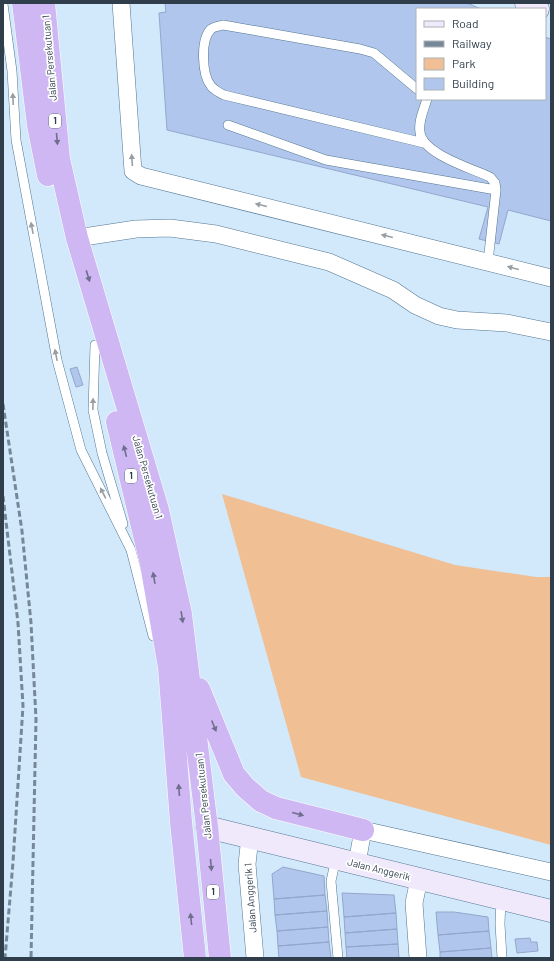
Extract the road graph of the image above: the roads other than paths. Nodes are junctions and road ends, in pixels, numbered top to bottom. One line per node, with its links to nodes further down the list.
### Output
1 (23, 3): 16 (highway, Jalan Persekutuan 1 / 1)
2 (44, 3): 12 (highway, Jalan Persekutuan 1 / 1, one-way to 12)
3 (121, 3): 13 (street, one-way to 3)
4 (526, 3): 6 (street)
5 (3, 4): 17 (lane, one-way to 5)
6 (536, 8)
7 (416, 88): 10 (lane)
8 (427, 100): 10 (lane)
9 (228, 126): 11 (lane)
10 (424, 143): 11 (lane)
11 (496, 190): 13 (lane)
12 (77, 238): 15 (street); 18 (highway, Jalan Persekutuan 1 / 1, one-way to 18)
13 (488, 262): 14 (street, one-way to 13)
14 (551, 278)
15 (551, 332)
16 (95, 345): 17 (lane, one-way to 16); 19 (highway, Jalan Persekutuan 1 / 1, one-way to 16)
17 (131, 550): 19 (lane)
18 (188, 664): 20 (highway, Jalan Persekutuan 1 / 1); 21 (highway, one-way to 21)
19 (174, 731): 29 (highway, Jalan Persekutuan 1 / 1, one-way to 19)
20 (207, 827): 22 (street, Jalan Anggerik); 30 (highway, Jalan Persekutuan 1 / 1, one-way to 30)
21 (363, 830): 24 (street); 25 (street)
22 (250, 837): 23 (street, Jalan Anggerik); 31 (street, Jalan Anggerik 1)
23 (336, 858): 24 (street, Jalan Anggerik); 32 (lane)
24 (357, 864): 26 (street, Jalan Anggerik)
25 (551, 872)
26 (419, 879): 27 (street, Jalan Anggerik); 33 (street)
27 (501, 899): 28 (street, Jalan Anggerik); 34 (lane)
28 (551, 911)
29 (195, 958)
30 (220, 958)
31 (255, 958)
32 (338, 958)
33 (418, 958)
34 (502, 958)

